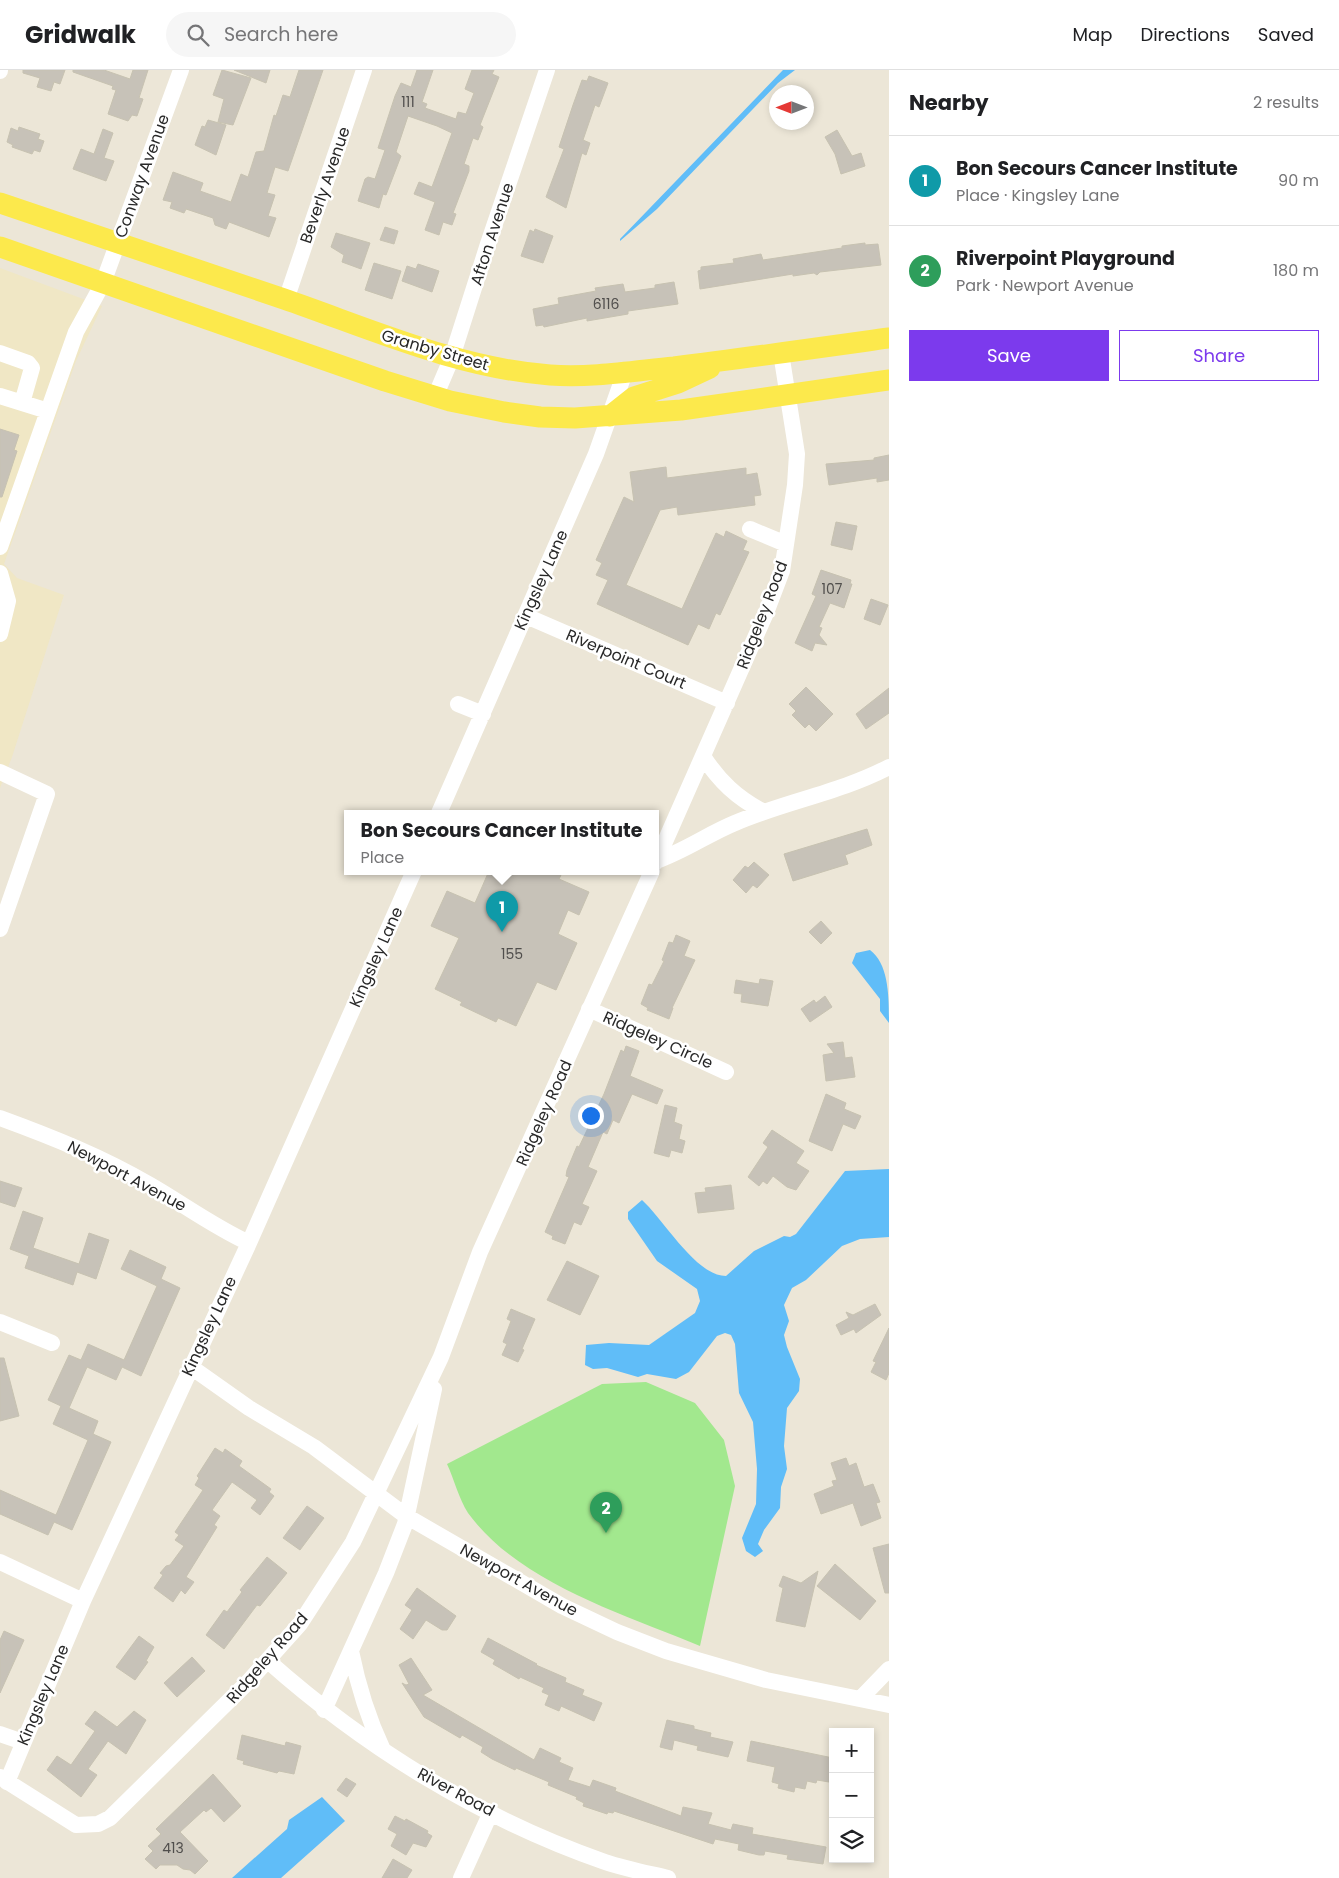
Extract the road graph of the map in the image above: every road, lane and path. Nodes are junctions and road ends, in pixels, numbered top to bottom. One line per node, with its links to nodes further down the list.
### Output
1 (181, 70): 5 (street, Conway Avenue)
2 (364, 70): 8 (street, Beverly Avenue)
3 (547, 70): 12 (street, Afton Avenue)
4 (0, 202): 5 (main road, Granby Street)
5 (117, 243): 7 (street, Conway Avenue); 8 (main road, Granby Street)
6 (0, 247): 7 (main road)
7 (103, 283): 18 (main road); 20 (street, Conway Avenue)
8 (286, 300): 12 (main road, Granby Street)
9 (889, 338): 11 (main road, Granby Street)
10 (0, 353): 19 (street)
11 (781, 353): 13 (main road, Granby Street); 16 (street, Ridgeley Road)
12 (452, 357): 14 (main road, Granby Street); 18 (street, Afton Avenue)
13 (724, 361): 14 (main road, Granby Street); 21 (main road)
14 (625, 372): 21 (street, Kingsley Lane)
15 (889, 380): 16 (main road)
16 (788, 394): 21 (main road); 23 (street, Ridgeley Road)
17 (0, 396): 19 (street)
18 (435, 397): 21 (main road)
19 (22, 403): 20 (street)
20 (48, 411): 24 (street, Conway Avenue)
21 (610, 416): 26 (street, Kingsley Lane)
22 (750, 530): 23 (street)
23 (786, 544): 28 (street, Ridgeley Road)
24 (0, 547)
25 (0, 573): 27 (street)
26 (526, 616): 28 (street, Riverpoint Court); 30 (street, Kingsley Lane)
27 (0, 634)
28 (727, 703): 31 (street, Ridgeley Road)
29 (458, 704): 30 (street)
30 (483, 714): 34 (street, Kingsley Lane)
31 (703, 756): 35 (street); 36 (street, Ridgeley Road)
32 (889, 767): 35 (street)
33 (0, 772): 40 (street)
34 (440, 810)
35 (764, 812): 37 (street)
36 (659, 856)
37 (659, 863)
38 (412, 875): 44 (street, Kingsley Lane)
39 (650, 875): 41 (street, Ridgeley Road)
40 (0, 928)
41 (589, 1009): 42 (street, Ridgeley Circle); 47 (street, Ridgeley Road)
42 (726, 1072)
43 (0, 1118): 44 (street, Newport Avenue)
44 (249, 1243): 48 (street, Kingsley Lane)
45 (0, 1322): 46 (street)
46 (52, 1343)
47 (441, 1357): 49 (street, Ridgeley Road); 50 (street, Ridgeley Road)
48 (190, 1367): 49 (street, Newport Avenue); 52 (street, Kingsley Lane)
49 (377, 1494): 50 (street, Newport Avenue); 54 (street, Ridgeley Road)
50 (406, 1516): 53 (street, Ridgeley Road); 56 (street, Newport Avenue)
51 (0, 1562): 52 (street)
52 (83, 1601): 60 (street, Kingsley Lane)
53 (351, 1651): 58 (street, Ridgeley Road); 61 (street)
54 (268, 1661): 58 (street, River Road); 62 (street, Ridgeley Road)
55 (889, 1669): 56 (street)
56 (862, 1698): 57 (street, Newport Avenue)
57 (889, 1705)
58 (324, 1710): 61 (street, River Road)
59 (0, 1734): 60 (street)
60 (23, 1742): 62 (street, Kingsley Lane)
61 (383, 1750): 63 (street, River Road)
62 (4, 1779)
63 (491, 1812): 64 (street, River Road); 65 (street)
64 (663, 1877)
65 (461, 1878)

